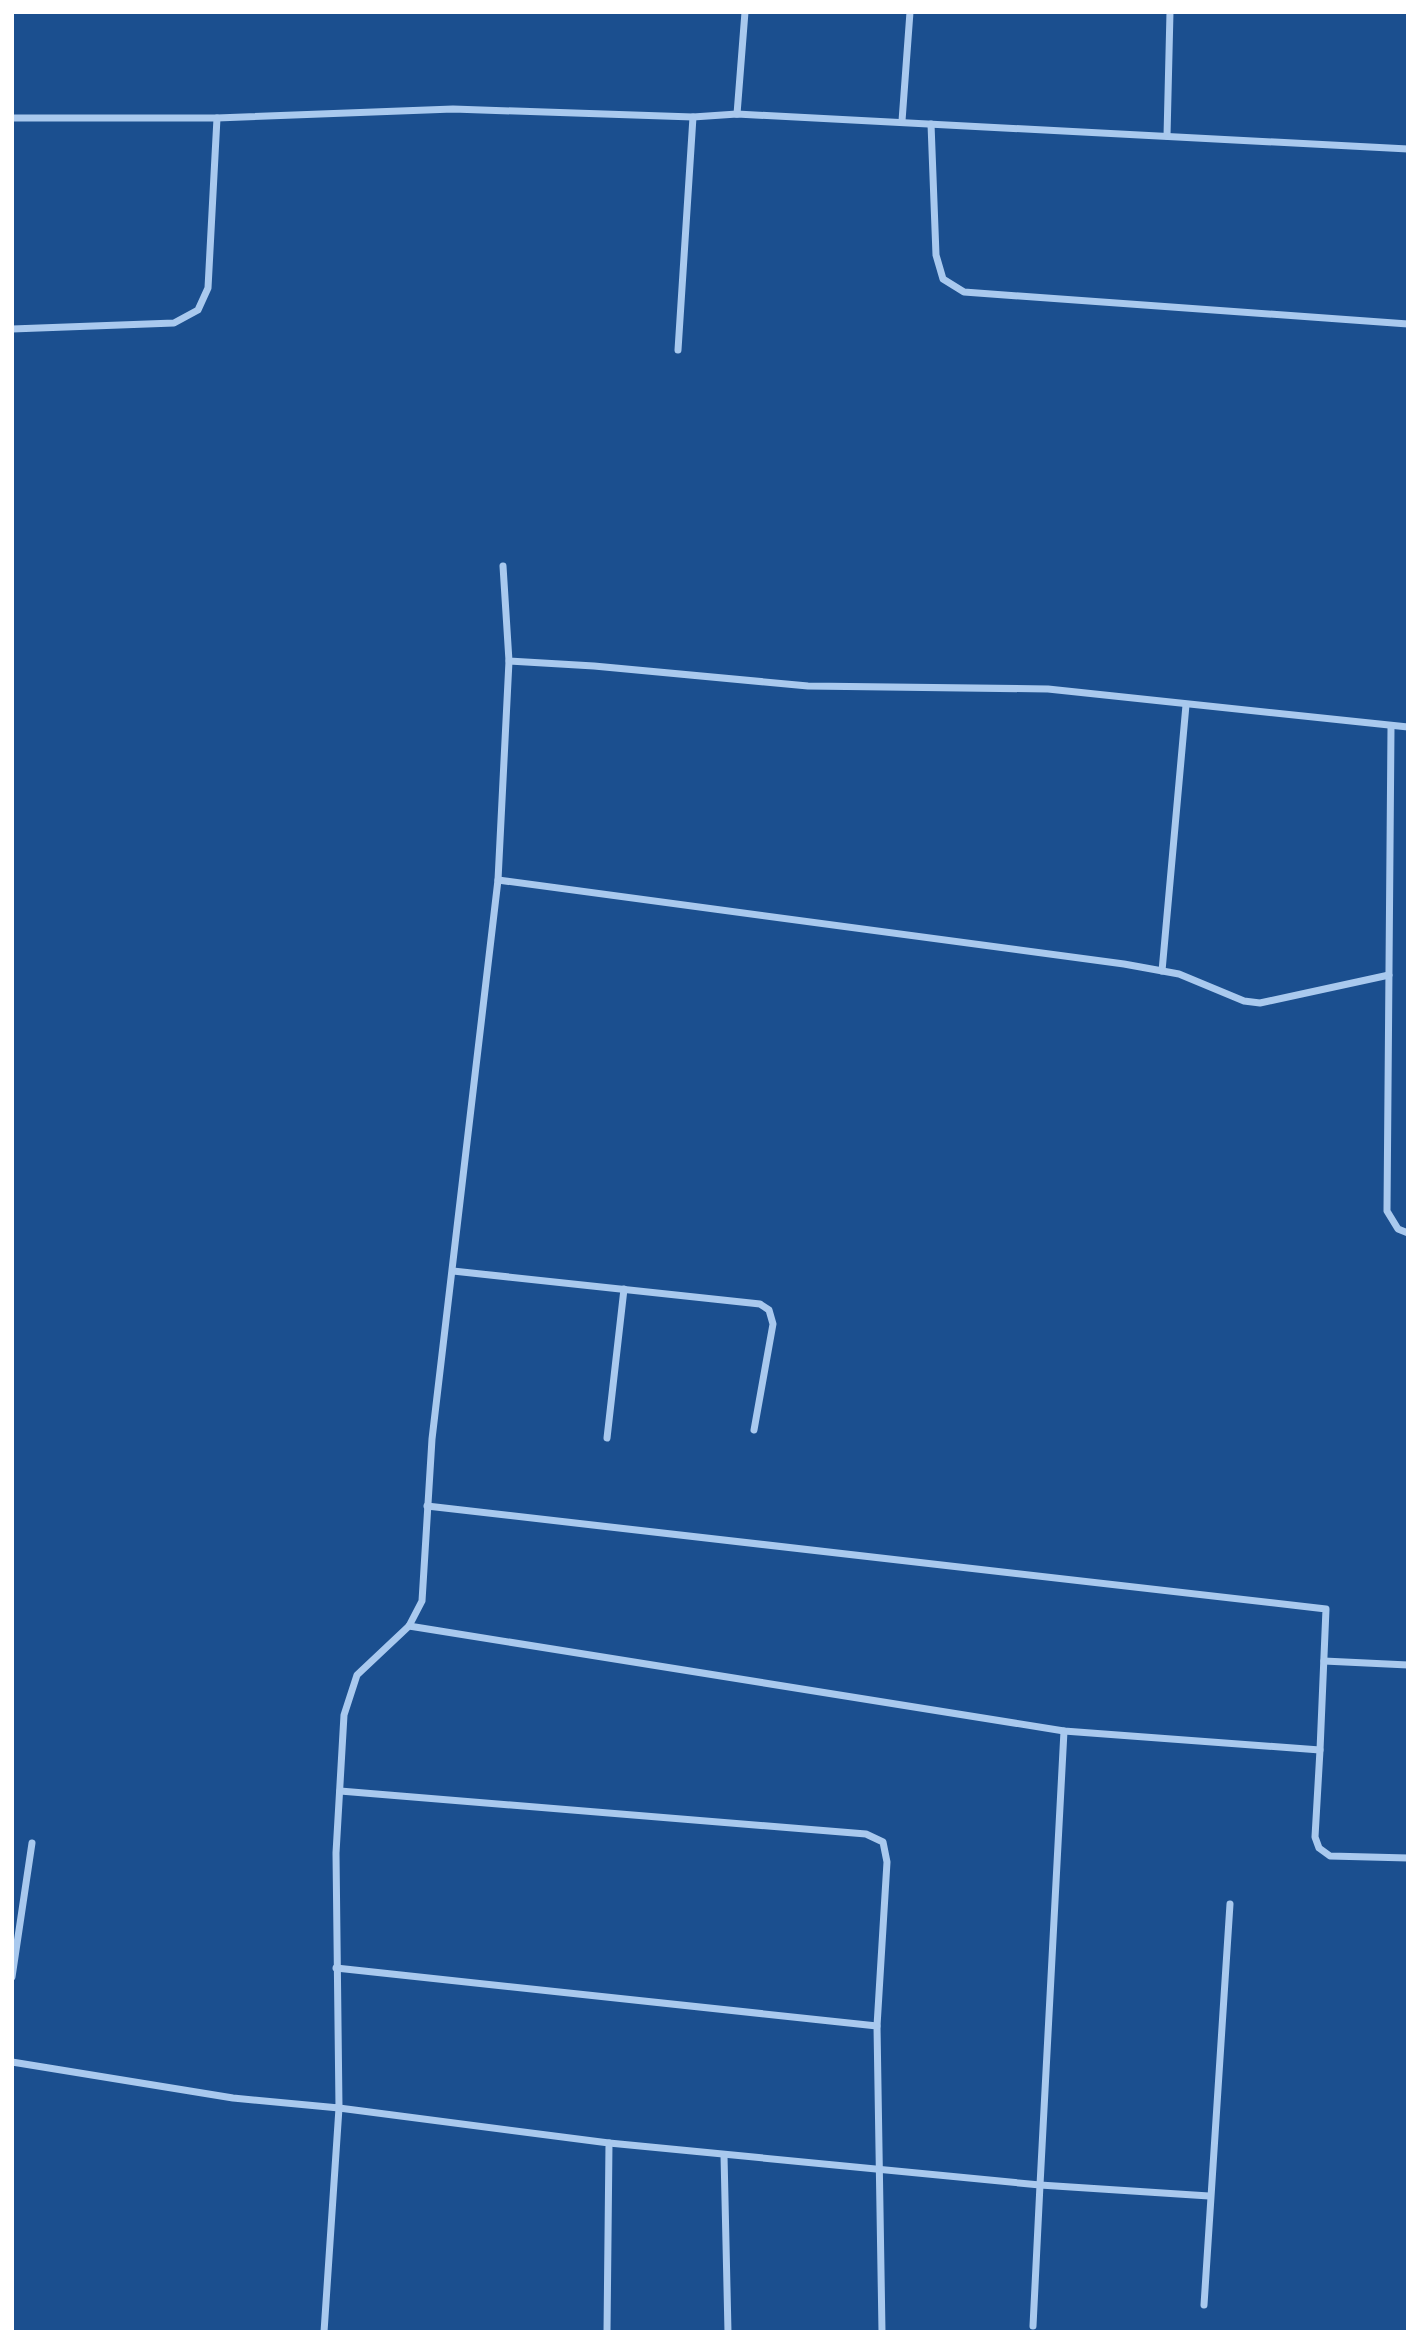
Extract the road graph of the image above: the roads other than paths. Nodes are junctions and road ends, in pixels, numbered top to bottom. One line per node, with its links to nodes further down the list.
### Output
1 (745, 12): 4 (street)
2 (911, 12): 8 (street)
3 (1170, 12): 10 (street)
4 (737, 114): 5 (street); 8 (street)
5 (693, 117): 7 (street); 14 (street)
6 (12, 118): 7 (street)
7 (217, 118): 13 (street)
8 (902, 121): 9 (street)
9 (931, 124): 10 (street); 12 (street)
10 (1167, 136): 11 (street)
11 (1408, 149)
12 (1408, 324)
13 (12, 329)
14 (678, 350)
15 (503, 566): 16 (street)
16 (509, 661): 17 (street); 20 (street)
17 (1186, 705): 18 (street); 21 (street)
18 (1391, 727): 19 (street); 22 (street)
19 (1408, 727)
20 (498, 880): 21 (street); 24 (street)
21 (1162, 971): 22 (street)
22 (1389, 975): 23 (street)
23 (1408, 1233)
24 (453, 1271): 25 (street); 28 (street)
25 (624, 1290): 26 (street); 27 (street)
26 (754, 1430)
27 (607, 1438)
28 (427, 1506): 29 (street); 30 (street)
29 (408, 1626): 32 (street); 34 (street)
30 (1324, 1661): 31 (street); 33 (street)
31 (1408, 1665)
32 (1063, 1731): 33 (street); 47 (street)
33 (1320, 1750): 36 (street)
34 (340, 1791): 39 (street); 41 (street)
35 (32, 1843): 38 (street)
36 (1408, 1858)
37 (1230, 1904): 48 (street)
38 (16, 1924): 40 (street)
39 (336, 1968): 41 (street); 43 (street)
40 (12, 1977)
41 (877, 2026): 46 (street)
42 (12, 2062): 43 (street)
43 (339, 2108): 44 (street); 51 (street)
44 (609, 2143): 45 (street); 52 (street)
45 (724, 2155): 46 (street); 53 (street)
46 (878, 2171): 47 (street); 54 (street)
47 (1040, 2185): 48 (street); 50 (street)
48 (1209, 2196): 49 (street)
49 (1204, 2305)
50 (1033, 2326)
51 (324, 2332)
52 (607, 2332)
53 (727, 2332)
54 (882, 2332)

